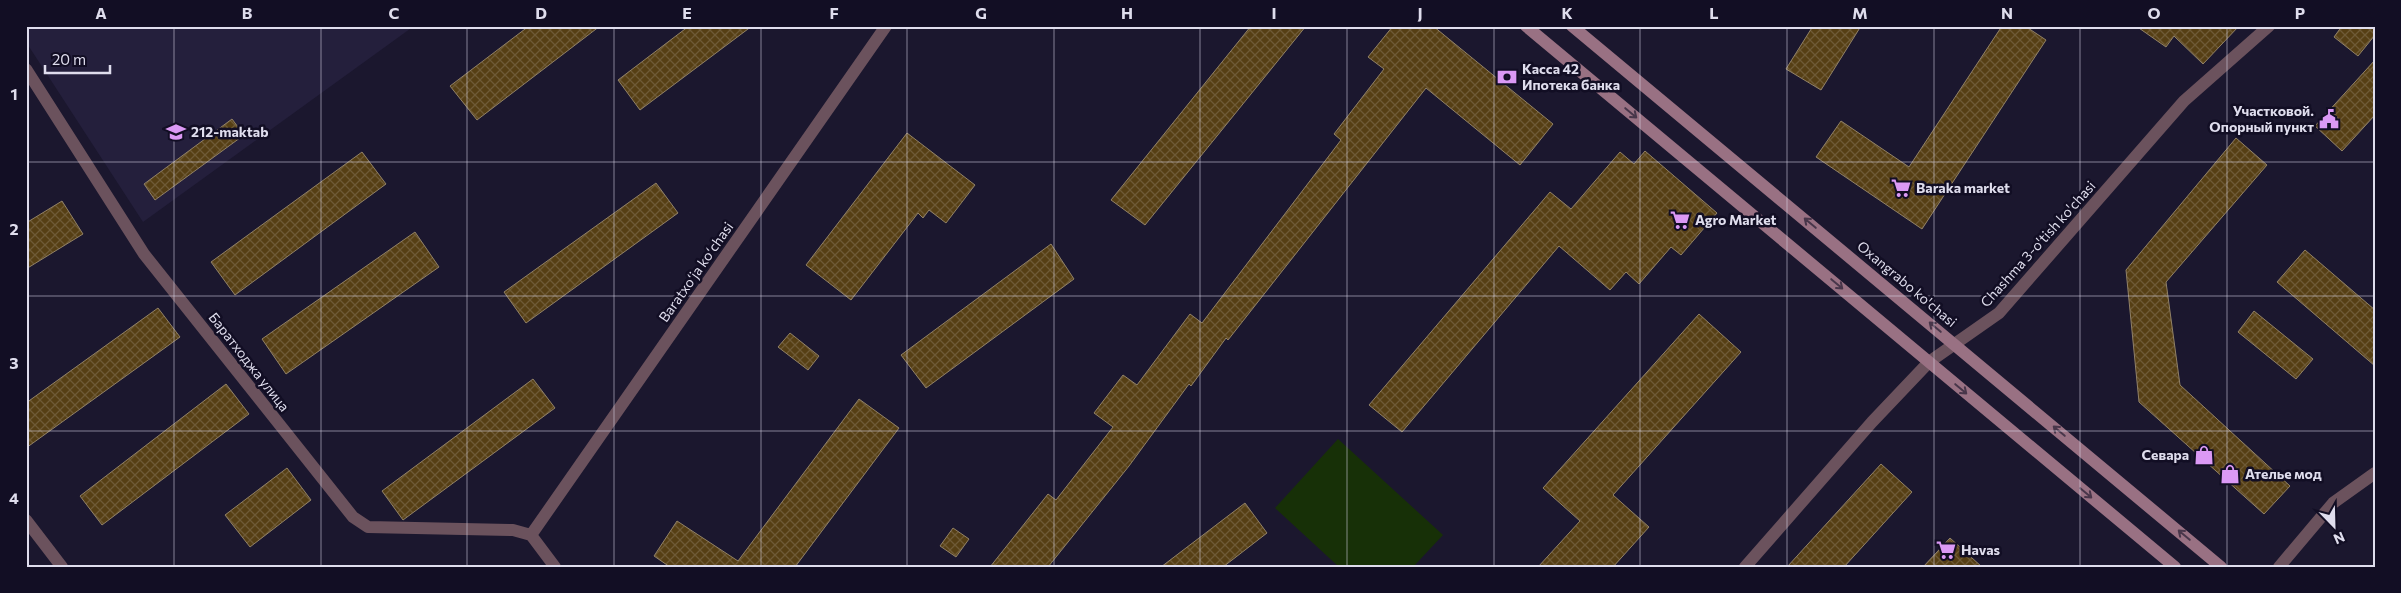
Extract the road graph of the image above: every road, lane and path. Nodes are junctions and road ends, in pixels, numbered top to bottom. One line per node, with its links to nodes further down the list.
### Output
1 (886, 26): 10 (street, Baratxoʻja koʻchasi)
2 (1526, 26): 7 (main road, one-way to 7)
3 (1572, 26): 6 (main road, Oxangrabo ko'chasi, one-way to 3)
4 (2269, 26): 6 (street, Chashma 3-o'tish ko'chasi)
5 (26, 69): 10 (street, Баратходжа улица)
6 (1956, 344): 7 (street, Chashma 3-o'tish ko'chasi); 15 (main road, Oxangrabo ko'chasi, one-way to 6)
7 (1929, 362): 13 (street, Chashma 3-o'tish ko'chasi); 14 (main road, one-way to 14)
8 (2375, 473): 16 (street)
9 (26, 520): 11 (street)
10 (531, 535): 12 (street)
11 (62, 567)
12 (555, 567)
13 (1745, 567)
14 (2176, 567)
15 (2221, 567)
16 (2279, 567)

